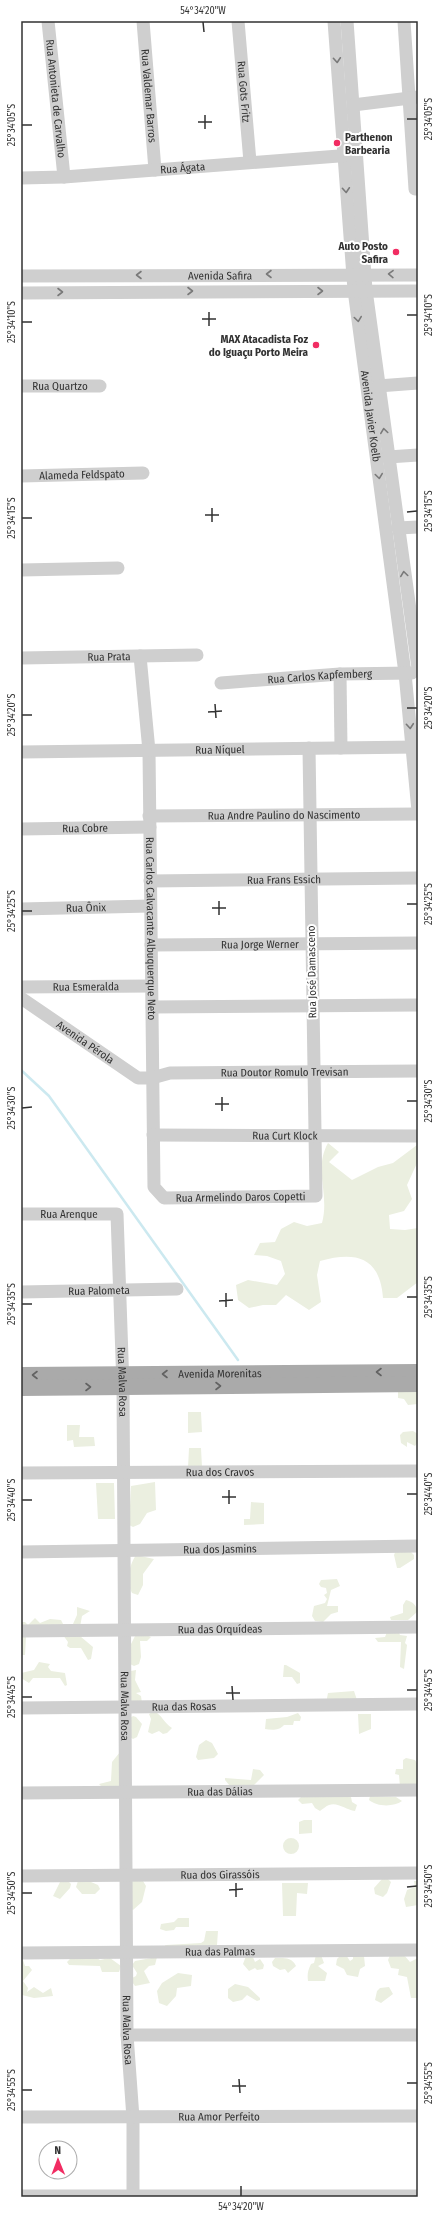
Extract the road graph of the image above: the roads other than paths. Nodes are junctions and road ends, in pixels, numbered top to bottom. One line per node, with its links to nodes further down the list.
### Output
1 (48, 21): 12 (street, Rua Antonieta de Carvalho)
2 (142, 21): 11 (street, Rua Valdemar Barros)
3 (238, 21): 10 (street, Rua Gots Fritz)
4 (334, 21): 9 (street, Avenida Javier Koelb, one-way to 9)
5 (347, 21): 8 (street, Avenida Javier Koelb)
6 (404, 21): 7 (street)
7 (413, 98): 8 (street); 14 (street)
8 (353, 105): 9 (street, Avenida Javier Koelb)
9 (350, 155): 10 (street, Rua Ágata); 15 (street, Avenida Javier Koelb)
10 (250, 162): 11 (street, Rua Ágata)
11 (155, 170): 12 (street, Rua Ágata)
12 (64, 177): 13 (street, Rua Ágata)
13 (21, 178)
14 (418, 189)
15 (358, 274): 16 (street, Avenida Safira, one-way to 15); 17 (street, Avenida Safira, one-way to 17); 18 (street, Avenida Javier Koelb)
16 (418, 275)
17 (21, 276)
18 (360, 290): 19 (street, Avenida Safira); 20 (street, Avenida Safira, one-way to 18); 24 (street, Avenida Javier Koelb); 38 (street, Avenida Javier Koelb, one-way to 38)
19 (418, 291)
20 (21, 293)
21 (418, 383): 24 (street)
22 (21, 386): 23 (street, Rua Quartzo)
23 (100, 386)
24 (378, 386): 26 (street, Avenida Javier Koelb, one-way to 24)
25 (418, 455): 26 (street)
26 (388, 457): 30 (street, Avenida Javier Koelb)
27 (144, 473): 28 (street, Alameda Feldspato)
28 (21, 476)
29 (418, 527): 30 (street)
30 (398, 528): 33 (street, Avenida Javier Koelb, one-way to 30)
31 (118, 568): 32 (street)
32 (21, 570)
33 (413, 598): 37 (street, Avenida Javier Koelb)
34 (197, 655): 35 (street, Rua Prata)
35 (140, 656): 36 (street, Rua Prata); 44 (street, Rua Carlos Calvacante Albuquerque Neto)
36 (21, 658)
37 (418, 668)
38 (412, 673): 39 (street, Rua Carlos Kapfemberg); 41 (street, Avenida Javier Koelb, one-way to 41)
39 (340, 674): 40 (street, Rua Carlos Kapfemberg); 43 (street)
40 (221, 682)
41 (415, 747): 43 (street, Rua Níquel); 46 (street, Avenida Javier Koelb)
42 (309, 748): 43 (street, Rua Níquel); 44 (street, Rua Níquel); 48 (street, Rua José Damasceno)
43 (341, 748)
44 (149, 751): 45 (street, Rua Níquel); 49 (street, Rua Carlos Calvacante Albuquerque Neto)
45 (21, 752)
46 (418, 810)
47 (418, 814): 48 (street, Rua Andre Paulino do Nascimento)
48 (310, 815): 49 (street, Rua Andre Paulino do Nascimento); 51 (street, Rua José Damasceno)
49 (150, 821): 50 (street, Rua Cobre); 53 (street, Rua Carlos Calvacante Albuquerque Neto)
50 (21, 829)
51 (311, 878): 52 (street, Rua Frans Essich); 53 (street, Rua Frans Essich); 56 (street, Rua José Damasceno)
52 (418, 878)
53 (150, 880): 54 (street, Rua Carlos Calvacante Albuquerque Neto)
54 (150, 906): 55 (street, Rua Ônix); 58 (street, Rua Carlos Calvacante Albuquerque Neto)
55 (21, 909)
56 (312, 943): 57 (street, Rua Jorge Werner); 58 (street, Rua Jorge Werner); 63 (street, Rua José Damasceno)
57 (418, 943)
58 (151, 945): 59 (street, Rua Carlos Calvacante Albuquerque Neto)
59 (151, 986): 60 (street, Rua Esmeralda); 64 (street, Rua Carlos Calvacante Albuquerque Neto)
60 (21, 987)
61 (21, 998): 67 (street, Avenida Pérola)
62 (418, 1004): 63 (street)
63 (313, 1007): 64 (street); 65 (street, Rua José Damasceno)
64 (152, 1008): 67 (street, Rua Carlos Calvacante Albuquerque Neto)
65 (314, 1071): 66 (street, Rua Doutor Romulo Trevisan); 67 (street, Rua Doutor Romulo Trevisan); 69 (street, Rua José Damasceno)
66 (418, 1071)
67 (152, 1078): 68 (street, Rua Carlos Calvacante Albuquerque Neto)
68 (153, 1135): 69 (street, Rua Curt Klock); 72 (street, Rua Carlos Calvacante Albuquerque Neto)
69 (315, 1136): 70 (street, Rua Curt Klock); 71 (street, Rua José Damasceno)
70 (418, 1136)
71 (316, 1196): 72 (street, Rua Armelindo Daros Copetti)
72 (164, 1198)
73 (21, 1214): 74 (street, Rua Arenque)
74 (116, 1214): 76 (street, Rua Malva Rosa)
75 (177, 1289): 76 (street, Rua Palometa)
76 (118, 1291): 77 (street, Rua Palometa); 80 (street, Rua Malva Rosa)
77 (21, 1292)
78 (418, 1372): 80 (main road, Avenida Morenitas, one-way to 80)
79 (21, 1375): 80 (main road, Avenida Morenitas, one-way to 79)
80 (123, 1380): 81 (main road, Avenida Morenitas, one-way to 81); 82 (main road, Avenida Morenitas, one-way to 80); 85 (street, Rua Malva Rosa)
81 (418, 1384)
82 (21, 1388)
83 (418, 1471): 85 (street, Rua dos Cravos)
84 (21, 1473): 85 (street, Rua dos Cravos)
85 (124, 1473): 87 (street, Rua Malva Rosa)
86 (418, 1546): 87 (street, Rua dos Jasmins)
87 (124, 1550): 88 (street, Rua dos Jasmins); 90 (street, Rua Malva Rosa)
88 (21, 1552)
89 (418, 1627): 90 (street, Rua das Orquídeas)
90 (124, 1630): 91 (street, Rua das Orquídeas); 93 (street, Rua Malva Rosa)
91 (21, 1631)
92 (418, 1704): 93 (street, Rua das Rosas)
93 (124, 1707): 94 (street, Rua das Rosas); 96 (street, Rua Malva Rosa)
94 (21, 1708)
95 (418, 1790): 96 (street, Rua das Dálias)
96 (126, 1792): 97 (street, Rua das Dálias); 100 (street, Rua Malva Rosa)
97 (21, 1793)
98 (418, 1873): 100 (street, Rua dos Girassóis)
99 (21, 1876): 100 (street, Rua dos Girassóis)
100 (126, 1876): 103 (street, Rua Malva Rosa)
101 (418, 1950): 103 (street, Rua das Palmas)
102 (21, 1953): 103 (street, Rua das Palmas)
103 (127, 1953): 104 (street, Rua Malva Rosa)
104 (127, 2035): 105 (street); 108 (street, Rua Malva Rosa)
105 (418, 2035)
106 (418, 2116): 108 (street, Rua Amor Perfeito)
107 (21, 2117): 108 (street, Rua Amor Perfeito)
108 (133, 2118): 111 (street, Rua Malva Rosa)
109 (21, 2196): 111 (street)
110 (418, 2196): 111 (street)
111 (133, 2197)

